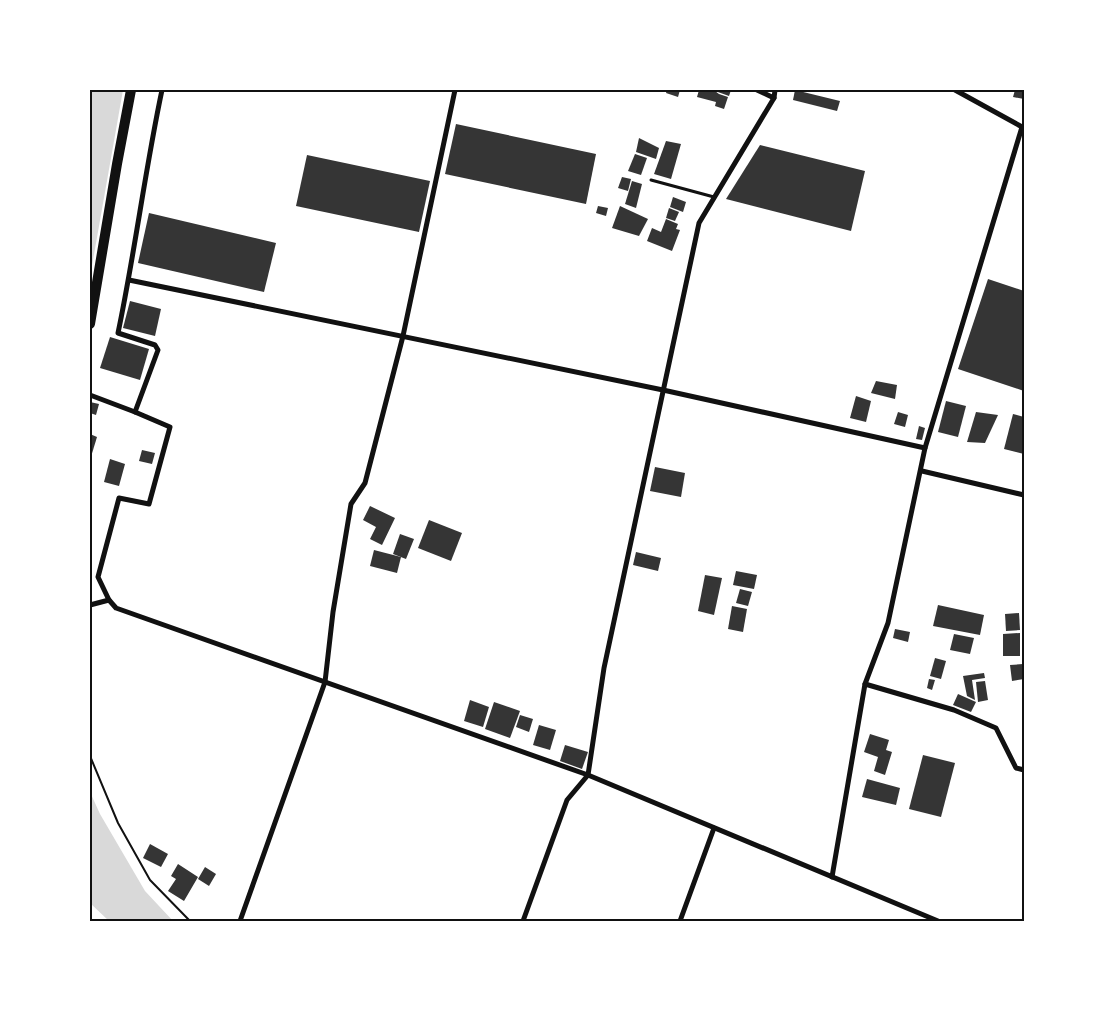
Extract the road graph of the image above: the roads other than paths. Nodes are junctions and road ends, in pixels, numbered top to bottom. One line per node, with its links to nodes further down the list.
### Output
1 (131, 90): 12 (main road)
2 (162, 90): 11 (street)
3 (455, 90): 13 (street)
4 (757, 90): 7 (street)
5 (775, 90): 7 (street)
6 (955, 90): 8 (street)
7 (774, 98): 10 (street)
8 (1023, 128): 17 (street)
9 (651, 180): 10 (lane)
10 (714, 197): 14 (street)
11 (129, 280): 13 (street); 16 (street)
12 (90, 324)
13 (403, 336): 14 (street); 22 (street)
14 (663, 390): 17 (street); 25 (street)
15 (90, 395): 16 (street)
16 (135, 412): 20 (street)
17 (926, 448): 18 (street)
18 (922, 471): 19 (street); 23 (street)
19 (1024, 495)
20 (109, 600): 21 (street); 22 (street)
21 (90, 605)
22 (325, 682): 25 (street); 29 (street)
23 (866, 684): 24 (street); 27 (street)
24 (1024, 770)
25 (588, 775): 26 (street); 30 (street)
26 (714, 828): 27 (street); 31 (street)
27 (832, 877): 28 (street)
28 (929, 920): 32 (street)
29 (240, 921)
30 (523, 921)
31 (680, 921)
32 (938, 921)

